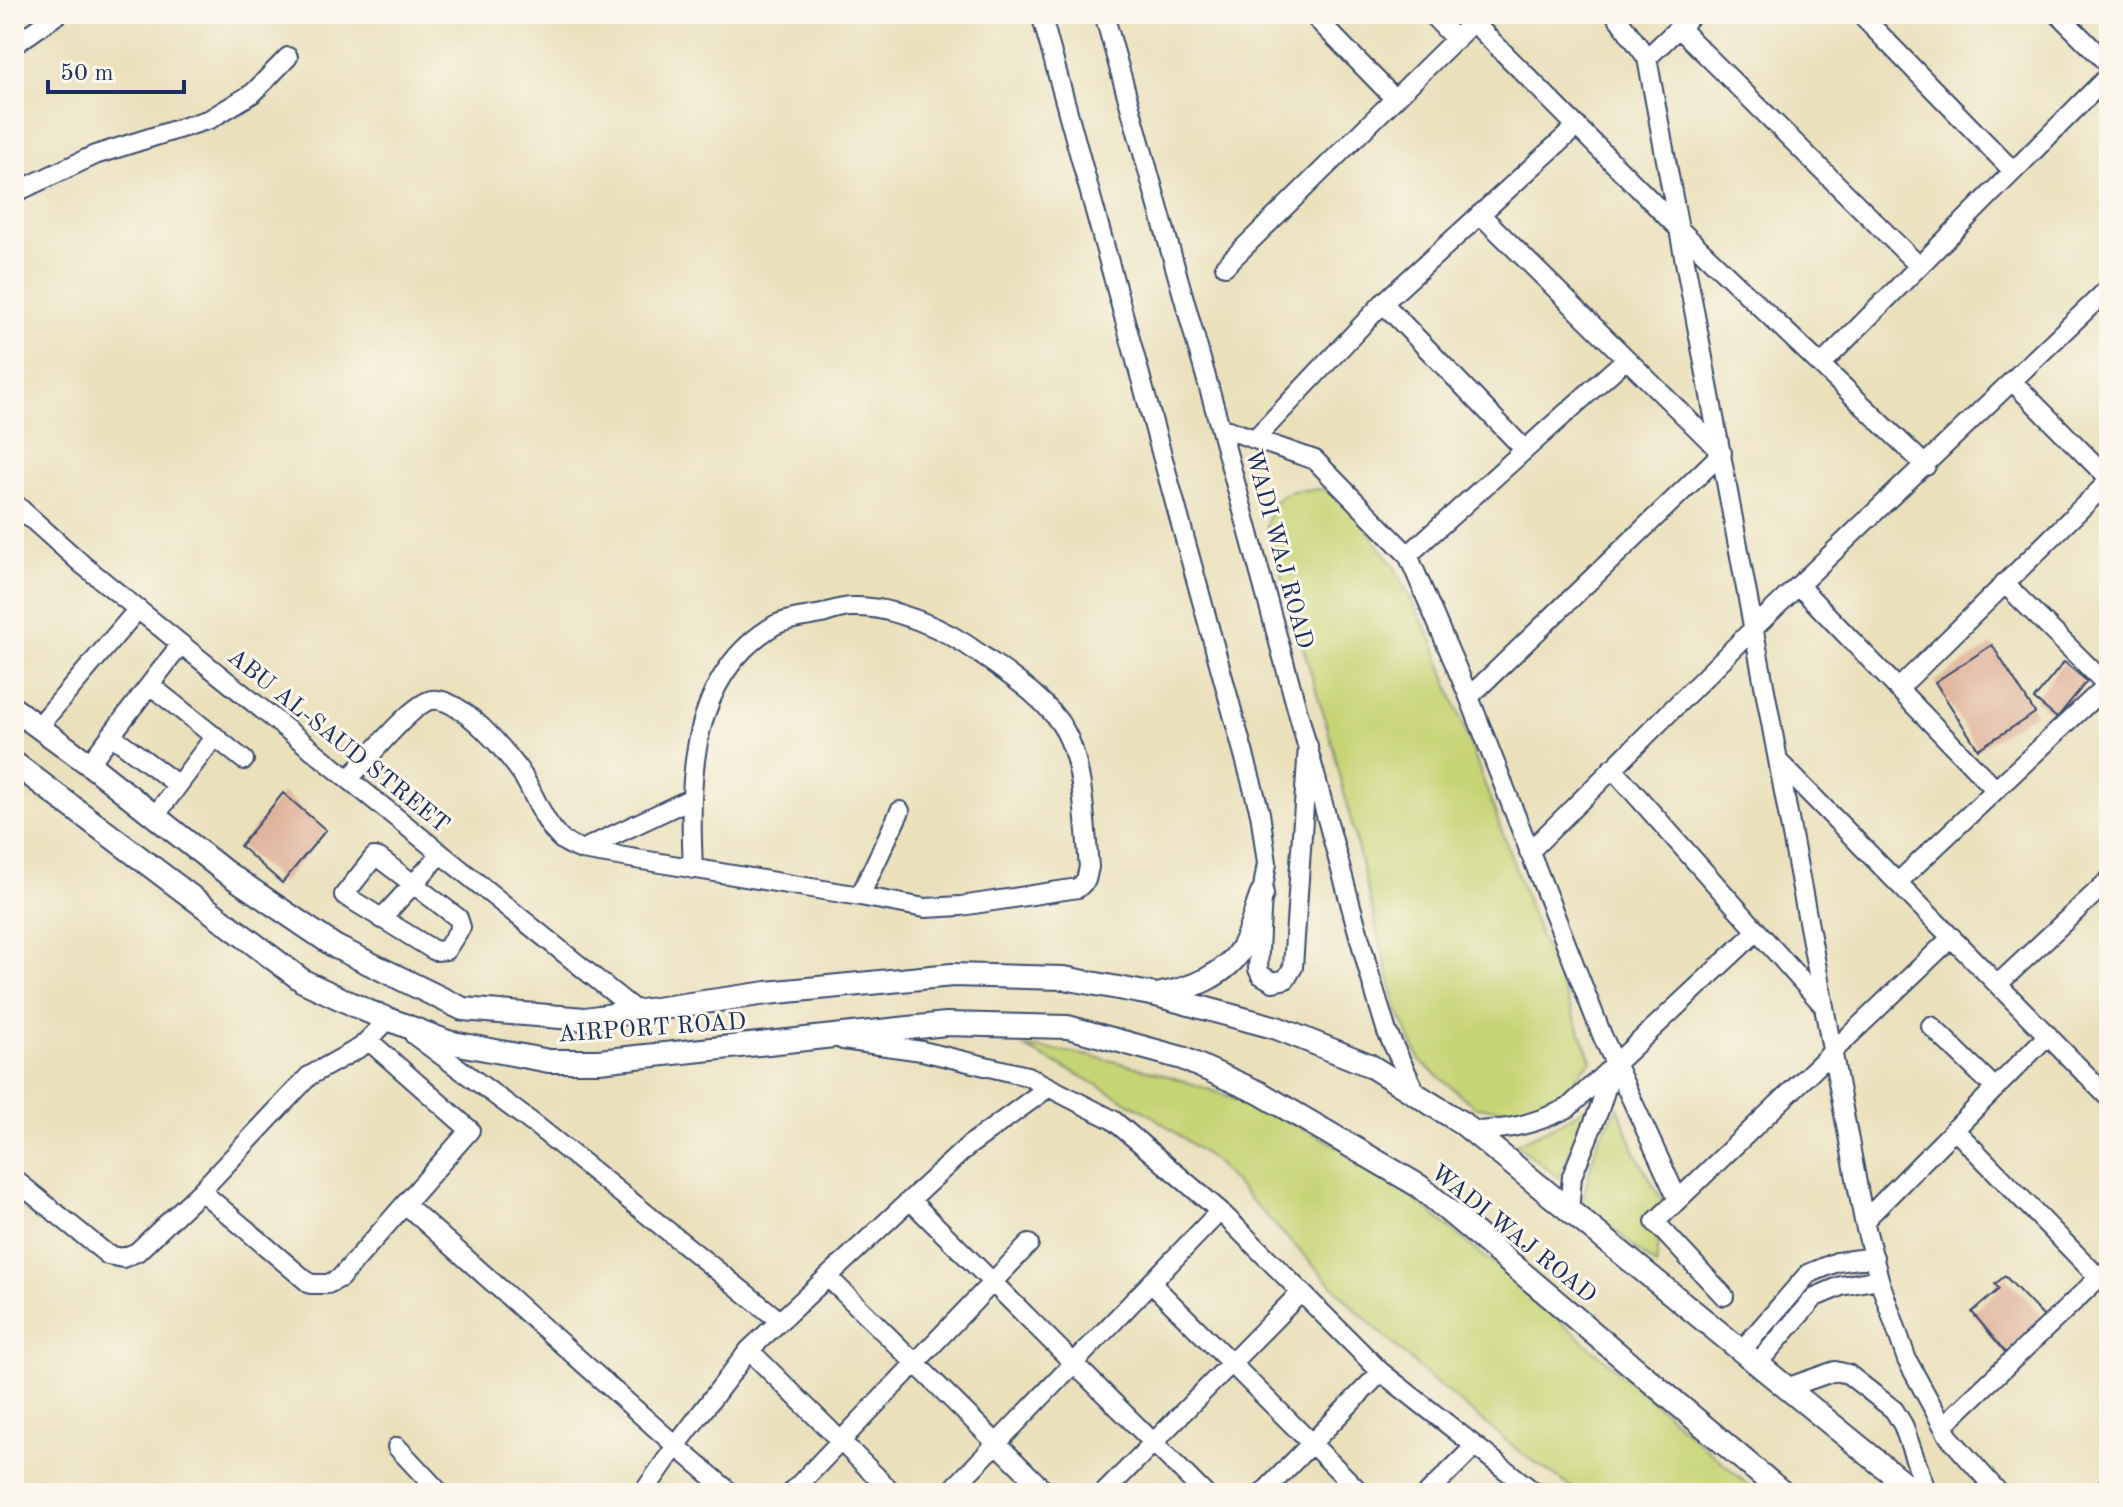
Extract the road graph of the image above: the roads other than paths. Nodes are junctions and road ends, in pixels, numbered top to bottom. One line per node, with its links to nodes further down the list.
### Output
1 (58, 14): 13 (street)
2 (1041, 14): 71 (street)
3 (1104, 14): 31 (street, WADI WAJ ROAD)
4 (1312, 14): 18 (street)
5 (1431, 14): 12 (street)
6 (1615, 14): 15 (street)
7 (1693, 14): 11 (street)
8 (1860, 14): 20 (street)
9 (2058, 14): 16 (street)
10 (1477, 18): 12 (street); 19 (street)
11 (1679, 28): 15 (street); 25 (street)
12 (1456, 40): 18 (street)
13 (14, 45)
14 (288, 57): 21 (street)
15 (1647, 58): 23 (street)
16 (2109, 65)
17 (2109, 75): 20 (street)
18 (1395, 99): 24 (street)
19 (1577, 126): 22 (street); 23 (street)
20 (2013, 171): 25 (street)
21 (14, 193)
22 (1480, 214): 27 (street); 28 (street)
23 (1679, 229): 29 (street); 34 (street)
24 (1225, 266)
25 (1919, 266): 29 (street)
26 (2109, 288): 30 (street)
27 (1383, 303): 32 (street); 33 (street)
28 (1626, 359): 33 (street); 34 (street)
29 (1821, 365): 35 (street)
30 (2013, 382): 35 (street); 36 (street)
31 (1220, 427): 32 (street); 52 (street, WADI WAJ ROAD)
32 (1255, 439): 38 (street)
33 (1525, 450): 38 (street)
34 (1722, 453): 42 (street); 47 (street)
35 (1926, 466): 40 (street)
36 (2109, 480): 39 (street)
37 (14, 503): 41 (street, ABU AL-SAUD STREET)
38 (1408, 555): 47 (street)
39 (2004, 583): 45 (street); 46 (street)
40 (1799, 586): 42 (street); 46 (street)
41 (138, 609): 43 (street, ABU AL-SAUD STREET); 49 (street)
42 (1754, 628): 55 (street); 57 (street)
43 (181, 644): 44 (street); 58 (street, ABU AL-SAUD STREET)
44 (150, 685): 50 (street); 51 (street)
45 (2108, 686): 60 (street)
46 (1898, 689): 60 (street)
47 (1469, 697): 65 (street)
48 (14, 709): 49 (main road, AIRPORT ROAD)
49 (38, 727): 56 (main road, AIRPORT ROAD)
50 (111, 735): 56 (street); 59 (street)
51 (215, 736): 53 (street); 59 (street)
52 (1308, 746): 71 (street); 90 (street, WADI WAJ ROAD)
53 (244, 760)
54 (14, 763): 80 (main road, AIRPORT ROAD)
55 (1779, 763): 68 (street); 78 (street)
56 (89, 764): 63 (main road, AIRPORT ROAD)
57 (1612, 768): 65 (street); 74 (street)
58 (349, 779): 64 (street); 66 (street, ABU AL-SAUD STREET)
59 (178, 785): 63 (street)
60 (1996, 790): 68 (street)
61 (690, 799): 64 (street); 67 (street); 72 (street)
62 (900, 811): 72 (street)
63 (155, 816): 79 (main road, AIRPORT ROAD)
64 (582, 850): 67 (street)
65 (1529, 852): 87 (street)
66 (441, 854): 69 (street); 79 (street, ABU AL-SAUD STREET)
67 (693, 869): 72 (street)
68 (1898, 882): 75 (street)
69 (413, 884): 73 (street); 73 (street); 73 (street)
70 (2106, 887): 76 (street)
71 (1262, 894): 77 (main road)
72 (860, 896)
73 (381, 919)
74 (1756, 932): 78 (street); 87 (street)
75 (1952, 937): 76 (street); 85 (street)
76 (1998, 984): 82 (street)
77 (1156, 995): 79 (main road, AIRPORT ROAD); 90 (main road)
78 (1824, 1006): 85 (street)
79 (636, 1011)
80 (394, 1022): 83 (main road, AIRPORT ROAD); 84 (street); 111 (street)
81 (1931, 1026): 89 (street)
82 (2048, 1035): 89 (street); 91 (street)
83 (829, 1038): 86 (main road, AIRPORT ROAD); 88 (street)
84 (368, 1040): 95 (street); 98 (street)
85 (1833, 1053): 97 (street); 101 (street)
86 (1182, 1058): 141 (main road, WADI WAJ ROAD)
87 (1614, 1062): 93 (street); 97 (street); 100 (street)
88 (1049, 1087): 96 (street); 99 (street)
89 (1995, 1088): 92 (street)
90 (1417, 1095): 93 (main road)
91 (2109, 1098)
92 (1954, 1129): 101 (street); 104 (street)
93 (1472, 1131): 100 (main road)
94 (14, 1179): 95 (street)
95 (201, 1191): 98 (street)
96 (910, 1200): 105 (street); 107 (street)
97 (1678, 1200): 110 (street)
98 (405, 1204): 124 (street)
99 (1220, 1211): 108 (street); 109 (street)
100 (1569, 1212): 113 (main road)
101 (1864, 1221): 103 (street)
102 (1029, 1244): 107 (street)
103 (1874, 1257): 106 (street); 113 (street)
104 (2104, 1273): 119 (street)
105 (828, 1277): 111 (street); 114 (street)
106 (1879, 1279): 113 (street); 119 (street)
107 (993, 1282): 114 (street); 116 (street)
108 (1151, 1283): 115 (street); 116 (street)
109 (1301, 1292): 115 (street); 117 (street)
110 (1724, 1296)
111 (780, 1321): 112 (street)
112 (749, 1350): 120 (street); 124 (street)
113 (1749, 1358): 118 (main road)
114 (915, 1363): 120 (street); 123 (street)
115 (1232, 1363): 121 (street); 122 (street)
116 (1074, 1364): 121 (street); 123 (street)
117 (1381, 1372): 122 (street); 125 (street)
118 (1786, 1388): 142 (main road); 143 (street)
119 (1943, 1426): 144 (street)
120 (841, 1441): 131 (street); 132 (street)
121 (1153, 1443): 135 (street); 136 (street)
122 (1311, 1443): 137 (street); 138 (street)
123 (997, 1444): 133 (street); 134 (street)
124 (676, 1446): 129 (street); 130 (street)
125 (1475, 1446): 139 (street); 140 (street)
126 (397, 1447): 128 (street)
127 (2109, 1485): 145 (street)
128 (440, 1493)
129 (643, 1493)
130 (731, 1493)
131 (791, 1493)
132 (893, 1493)
133 (949, 1493)
134 (1047, 1493)
135 (1104, 1493)
136 (1204, 1493)
137 (1263, 1493)
138 (1361, 1493)
139 (1428, 1493)
140 (1535, 1493)
141 (1783, 1493)
142 (1916, 1493)
143 (1927, 1493)
144 (1999, 1493)
145 (2101, 1493)

